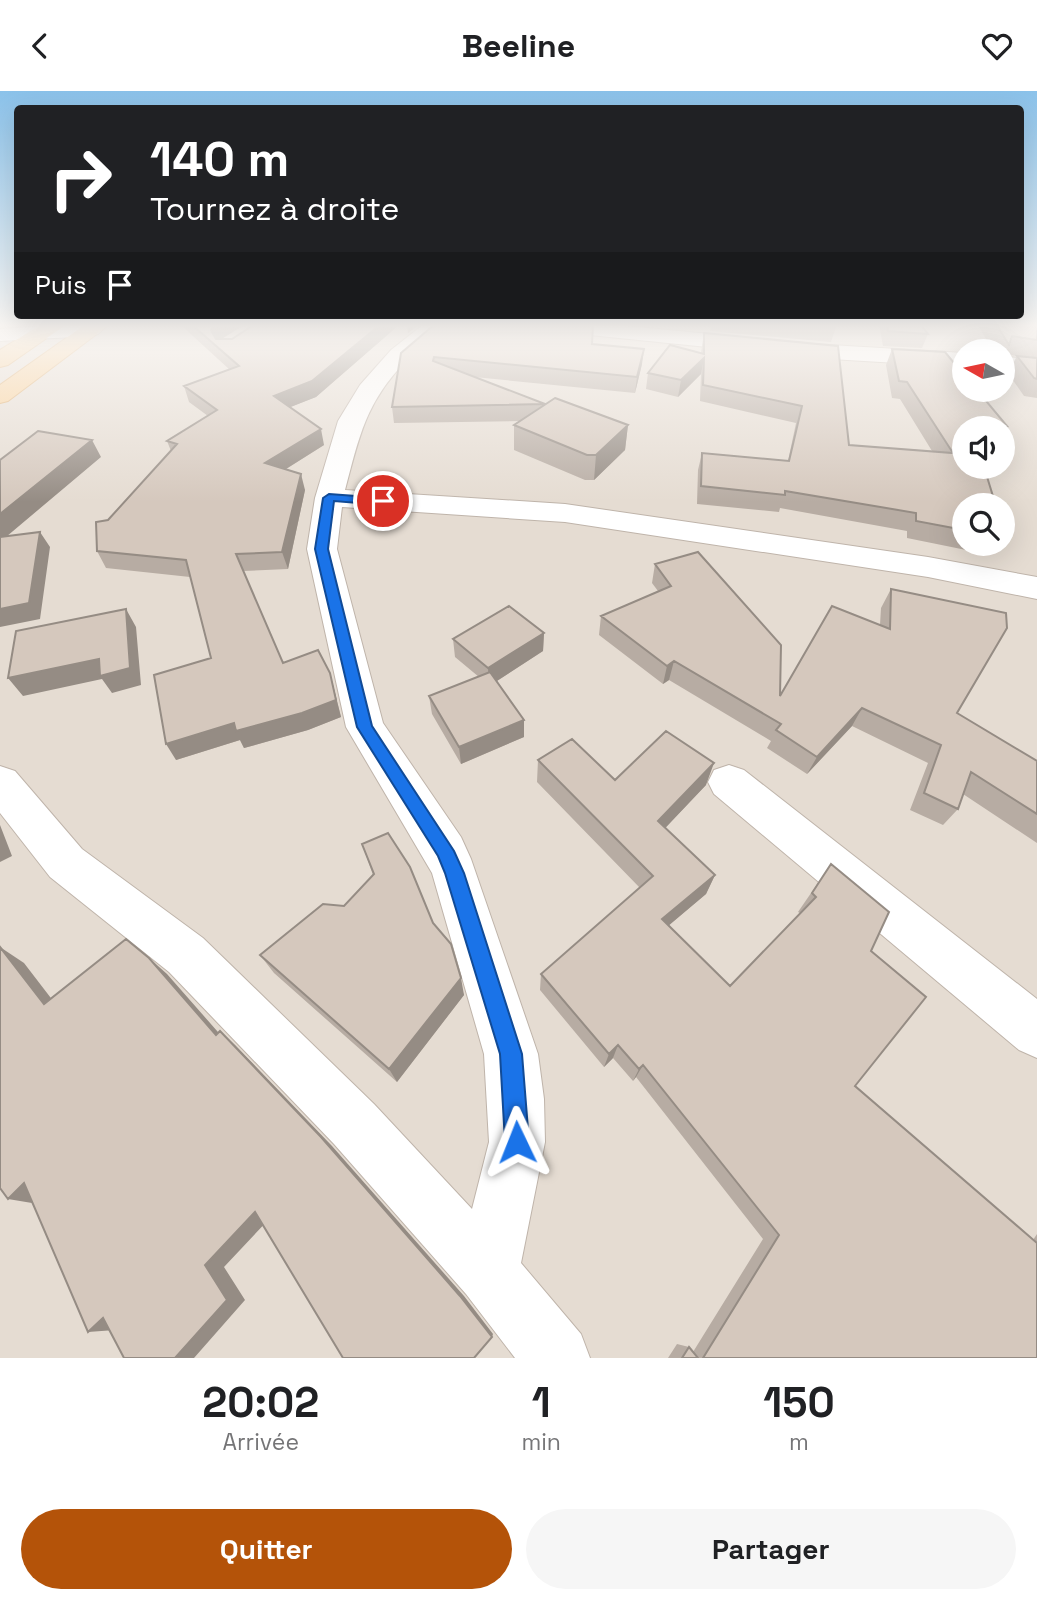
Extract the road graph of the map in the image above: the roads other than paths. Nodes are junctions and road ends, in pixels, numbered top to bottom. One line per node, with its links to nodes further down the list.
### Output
1 (18, 383): 3 (main road)
2 (374, 383): 4 (street)
3 (0, 396)
4 (329, 498): 5 (street); 9 (street)
5 (1037, 588)
6 (729, 782): 8 (street)
7 (0, 783): 9 (street)
8 (1037, 1032)
9 (488, 1272): 10 (street)
10 (557, 1358)

